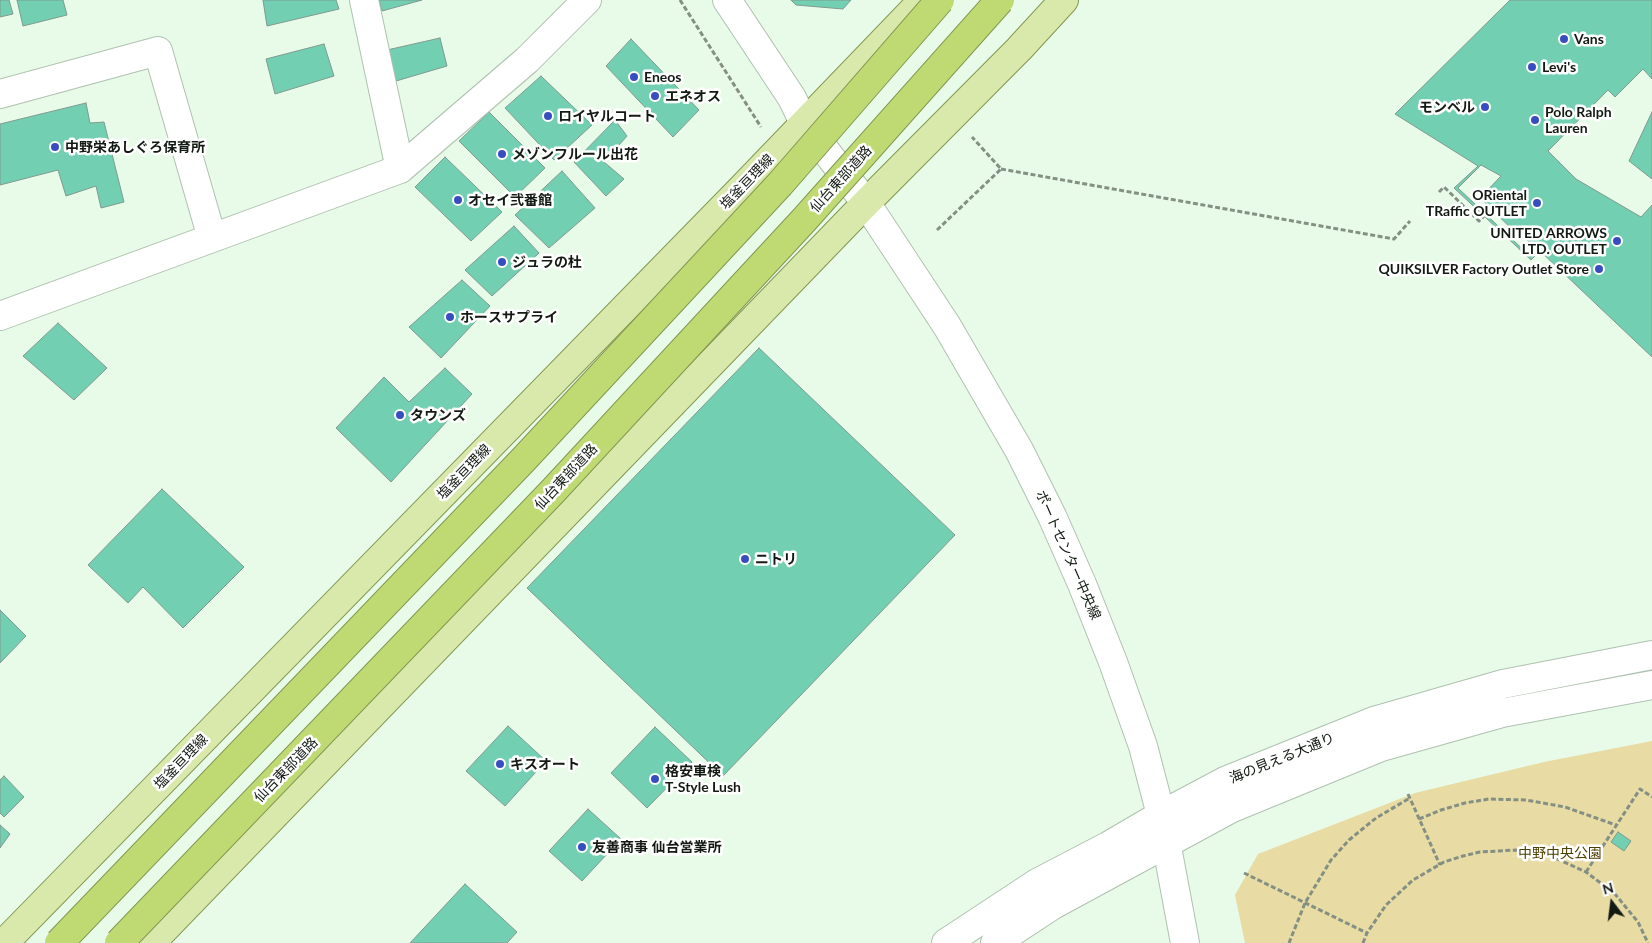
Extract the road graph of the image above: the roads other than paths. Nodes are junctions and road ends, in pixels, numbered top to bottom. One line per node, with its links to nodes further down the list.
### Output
1 (364, 0): 10 (street)
2 (587, 0): 10 (street)
3 (727, 0): 9 (street, ポートセンター中央線)
4 (923, 0): 9 (main road, 塩釜亘理線)
5 (940, 0): 19 (highway, bridge)
6 (1000, 0): 20 (highway, 仙台東部道路, bridge)
7 (1064, 0): 11 (main road)
8 (0, 94): 12 (street)
9 (804, 123): 11 (street, ポートセンター中央線); 18 (main road, 塩釜亘理線)
10 (400, 169): 12 (street)
11 (866, 203): 16 (street, ポートセンター中央線); 21 (main road)
12 (212, 238): 13 (street)
13 (0, 316)
14 (1652, 655): 16 (street, 海の見える大通り)
15 (1652, 686): 17 (street)
16 (1161, 815): 17 (street, ポートセンター中央線); 22 (street, 海の見える大通り)
17 (1166, 844): 23 (street); 24 (street, ポートセンター中央線)
18 (4, 943)
19 (59, 943)
20 (119, 943)
21 (152, 943)
22 (946, 943)
23 (995, 943)
24 (1185, 943)

